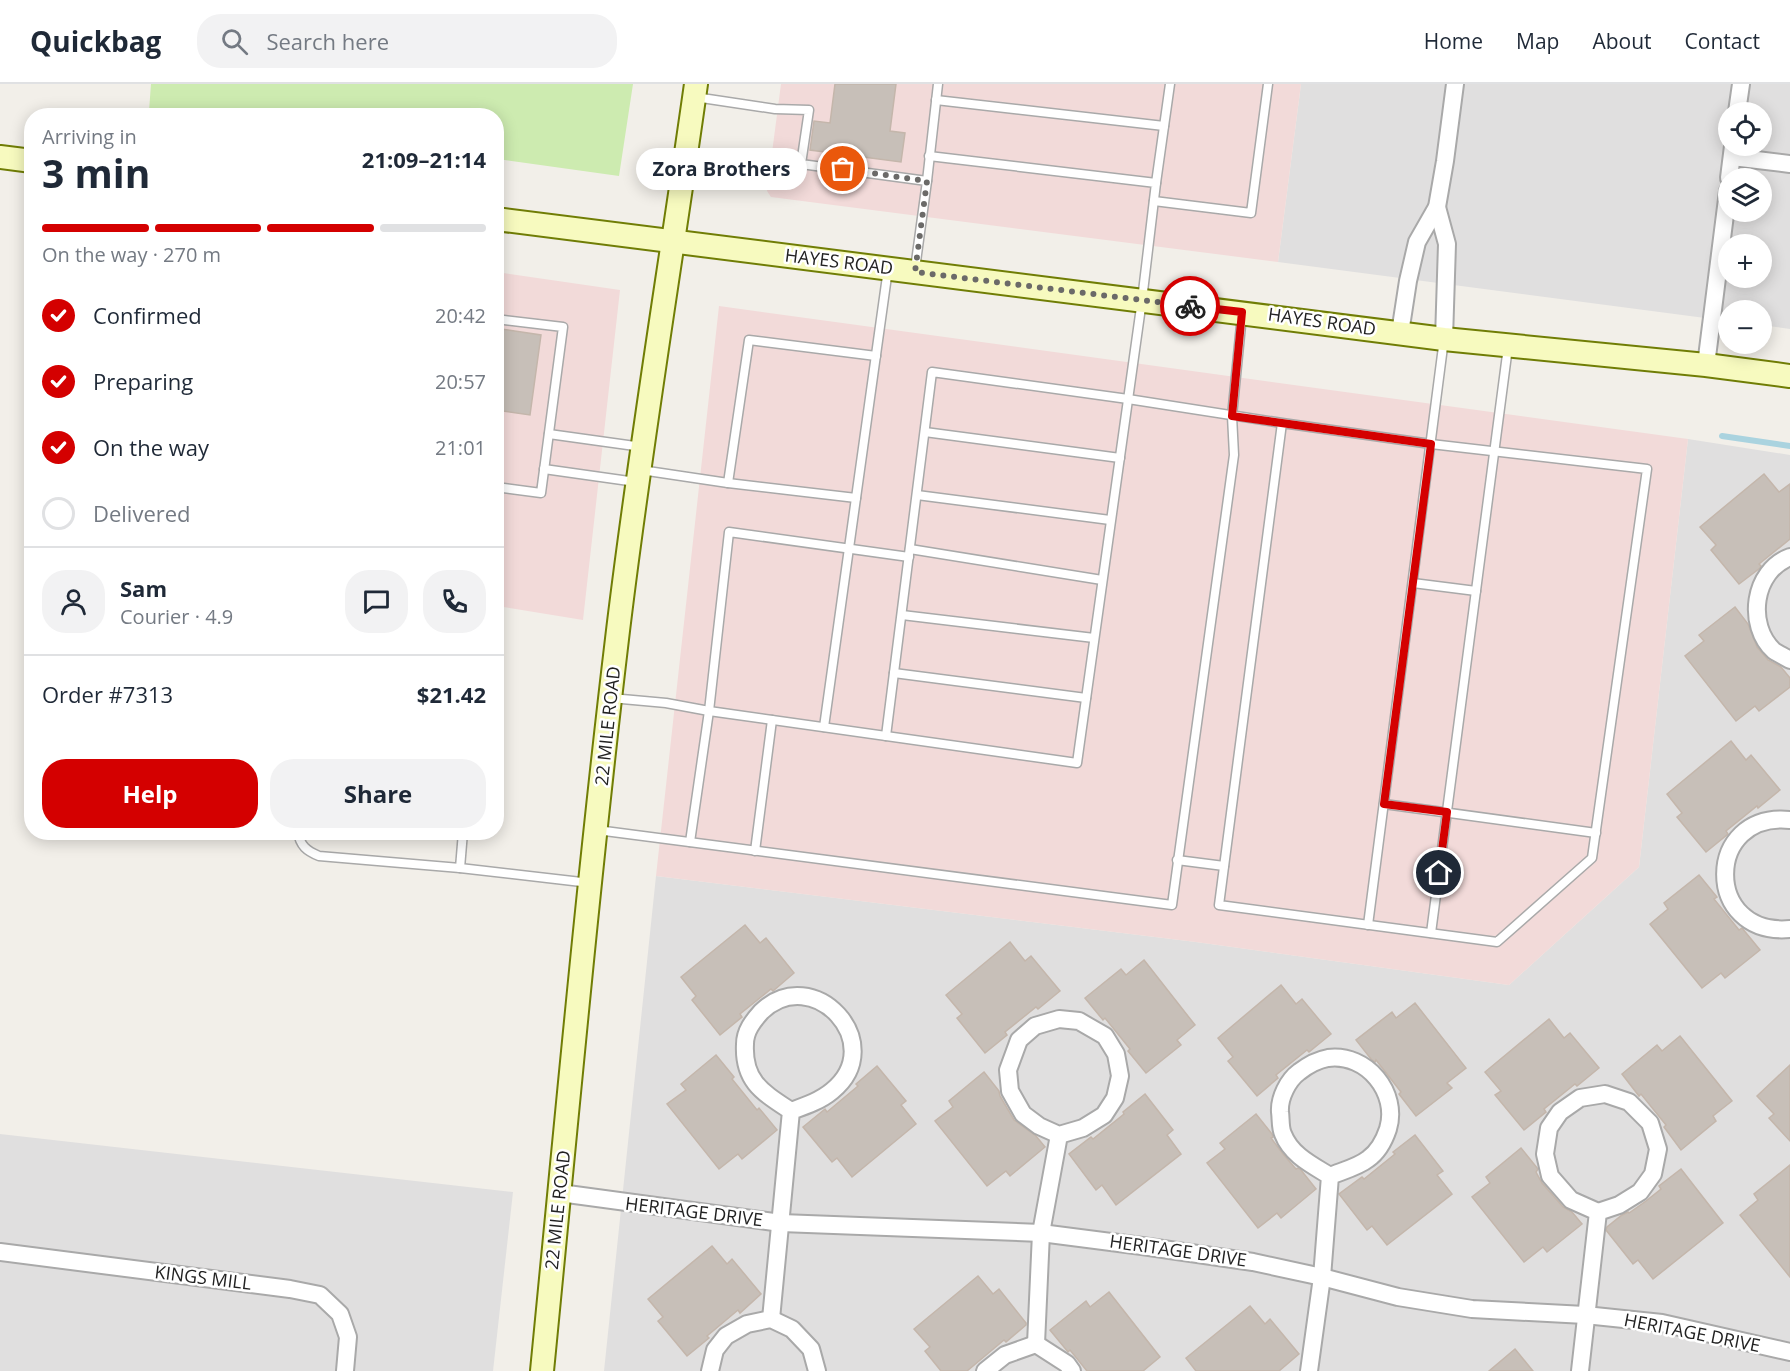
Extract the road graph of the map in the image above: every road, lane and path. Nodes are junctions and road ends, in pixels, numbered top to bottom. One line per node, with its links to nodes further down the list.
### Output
1 (938, 84): 7 (lane)
2 (1170, 84): 9 (lane)
3 (1268, 84): 17 (lane)
4 (1455, 84): 18 (street)
5 (1741, 84): 8 (street)
6 (695, 90): 15 (lane); 21 (main road, 22 MILE ROAD)
7 (936, 100): 9 (lane); 10 (lane)
8 (1738, 102)
9 (1164, 126): 16 (lane)
10 (929, 156): 15 (lane); 16 (lane)
11 (1755, 156): 14 (street)
12 (0, 157): 13 (main road)
13 (24, 160)
14 (1790, 164)
15 (927, 181): 23 (lane)
16 (1156, 183): 17 (lane)
17 (1154, 201): 24 (lane)
18 (1437, 207): 27 (street); 28 (street)
19 (504, 220): 21 (main road, HAYES ROAD)
20 (1724, 222): 31 (street)
21 (673, 240): 22 (main road, HAYES ROAD); 39 (main road, 22 MILE ROAD)
22 (888, 269): 23 (main road, HAYES ROAD); 30 (lane)
23 (915, 272): 24 (main road, HAYES ROAD)
24 (1142, 300): 25 (main road, HAYES ROAD); 33 (lane)
25 (1242, 312): 27 (main road, HAYES ROAD); 34 (lane)
26 (504, 320): 37 (lane)
27 (1400, 333): 28 (main road, HAYES ROAD)
28 (1444, 339): 29 (main road, HAYES ROAD); 38 (lane)
29 (1509, 344): 31 (main road, HAYES ROAD); 40 (lane)
30 (876, 356): 44 (lane); 47 (lane)
31 (1706, 365): 32 (main road, HAYES ROAD)
32 (1790, 376)
33 (1128, 399): 34 (lane); 36 (lane); 41 (lane)
34 (1232, 416): 35 (lane); 74 (lane)
35 (1282, 423): 38 (lane); 75 (lane)
36 (925, 432): 41 (lane); 46 (lane)
37 (549, 434): 39 (lane); 42 (lane)
38 (1431, 444): 40 (lane); 53 (lane)
39 (643, 447): 43 (main road, 22 MILE ROAD)
40 (1494, 451): 54 (lane); 69 (lane)
41 (1120, 458): 48 (lane)
42 (544, 470): 43 (lane); 45 (lane)
43 (638, 476): 44 (lane); 59 (main road, 22 MILE ROAD)
44 (728, 483): 47 (lane)
45 (504, 488)
46 (917, 495): 48 (lane); 50 (lane)
47 (856, 498): 49 (lane)
48 (1110, 520): 52 (lane)
49 (850, 549): 50 (lane); 61 (lane); 63 (lane)
50 (910, 553): 52 (lane); 55 (lane)
51 (1790, 557): 57 (street)
52 (1102, 580): 56 (lane)
53 (1413, 584): 54 (lane); 65 (lane)
54 (1476, 591): 66 (lane)
55 (902, 615): 56 (lane); 58 (lane)
56 (1094, 638): 60 (lane)
57 (1790, 660)
58 (894, 673): 60 (lane); 64 (lane)
59 (610, 698): 61 (lane); 68 (main road, 22 MILE ROAD)
60 (1086, 698): 64 (lane)
61 (708, 711): 62 (lane); 72 (lane)
62 (772, 720): 63 (lane); 73 (lane)
63 (824, 728): 64 (lane)
64 (886, 736)
65 (1384, 804): 66 (lane); 78 (lane)
66 (1447, 812): 69 (lane); 80 (lane)
67 (1790, 820): 79 (street)
68 (597, 830): 72 (lane); 77 (main road, 22 MILE ROAD)
69 (1596, 833): 80 (lane)
70 (299, 840): 76 (lane)
71 (462, 840): 76 (lane)
72 (690, 842): 73 (lane)
73 (755, 851): 74 (lane)
74 (1177, 860): 75 (lane)
75 (1224, 866): 78 (lane)
76 (460, 868): 77 (lane)
77 (591, 883): 84 (main road, 22 MILE ROAD)
78 (1368, 925): 80 (lane)
79 (1790, 929)
80 (1431, 933)
81 (790, 1111): 81 (street); 86 (street)
82 (1059, 1136): 82 (street); 87 (street)
83 (1330, 1176): 83 (street); 89 (street)
84 (560, 1193): 86 (street, HERITAGE DRIVE); 95 (main road, 22 MILE ROAD)
85 (1598, 1212): 85 (street); 90 (street)
86 (781, 1223): 87 (street, HERITAGE DRIVE); 91 (street)
87 (1041, 1233): 89 (street, HERITAGE DRIVE); 92 (street)
88 (0, 1252): 94 (street, KINGS MILL)
89 (1322, 1277): 90 (street, HERITAGE DRIVE); 100 (street)
90 (1586, 1315): 93 (street, HERITAGE DRIVE); 101 (street)
91 (771, 1318): 96 (street); 97 (street)
92 (1036, 1344): 98 (street); 99 (street)
93 (1790, 1352)
94 (345, 1371)
95 (542, 1371)
96 (710, 1371)
97 (817, 1371)
98 (986, 1371)
99 (1072, 1371)
100 (1309, 1371)
101 (1580, 1371)

